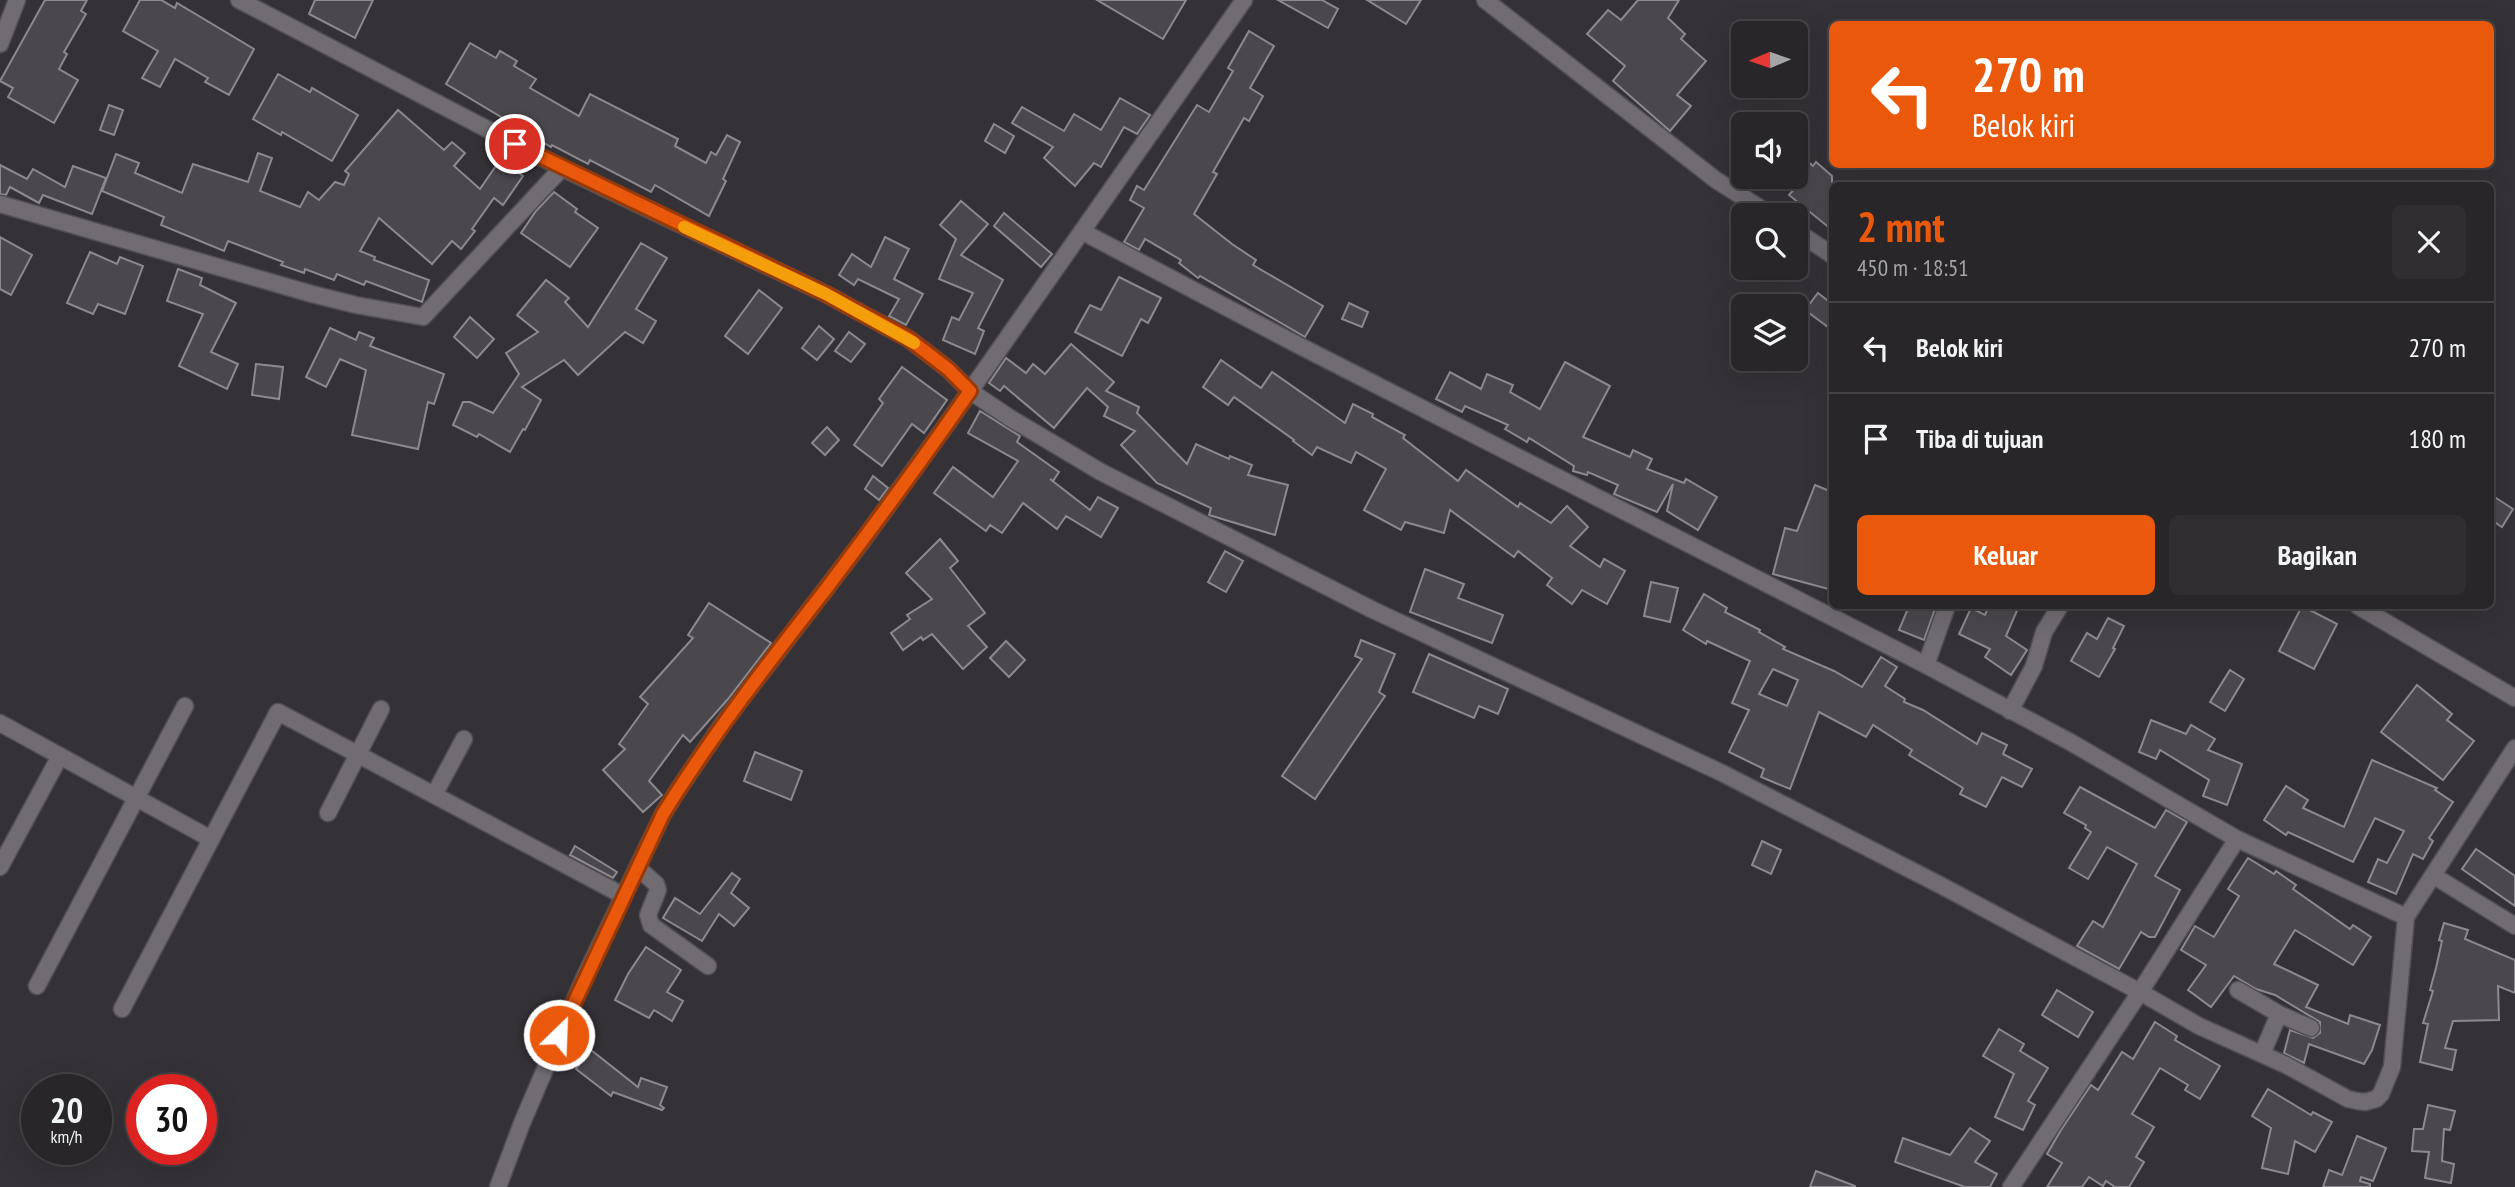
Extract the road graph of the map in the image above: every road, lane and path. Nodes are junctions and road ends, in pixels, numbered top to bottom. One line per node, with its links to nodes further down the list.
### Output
1 (17, 0): 5 (street)
2 (239, 0): 6 (street)
3 (1244, 0): 9 (street)
4 (1485, 0): 7 (street)
5 (0, 44)
6 (562, 168): 8 (street); 12 (street)
7 (1753, 203)
8 (0, 204)
9 (1083, 232): 12 (street); 16 (street)
10 (1808, 239): 11 (street)
11 (1829, 253)
12 (970, 391): 32 (street); 40 (street)
13 (1946, 609): 16 (street)
14 (2058, 609): 20 (street)
15 (2363, 609): 17 (street)
16 (1926, 666): 20 (street)
17 (2515, 698)
18 (185, 706): 27 (street)
19 (380, 709): 24 (street)
20 (2010, 711): 30 (street)
21 (0, 723): 25 (street)
22 (464, 739): 26 (street)
23 (2515, 748): 33 (street)
24 (358, 754): 26 (street); 28 (street); 29 (street)
25 (60, 756): 27 (street); 31 (street)
26 (434, 795): 34 (street)
27 (136, 798): 29 (street); 38 (street)
28 (328, 813)
29 (211, 839): 41 (street)
30 (2237, 839): 35 (street); 40 (street)
31 (0, 867)
32 (638, 868): 34 (street); 37 (street)
33 (2434, 876): 35 (street); 36 (street)
34 (624, 896): 45 (street)
35 (2406, 918): 44 (street)
36 (2515, 926)
37 (708, 966)
38 (37, 986)
39 (2238, 990): 42 (street)
40 (2140, 992): 44 (street); 46 (street)
41 (122, 1009)
42 (2279, 1014): 43 (street); 44 (street)
43 (2311, 1028)
44 (2262, 1054)
45 (498, 1187)
46 (2011, 1187)

